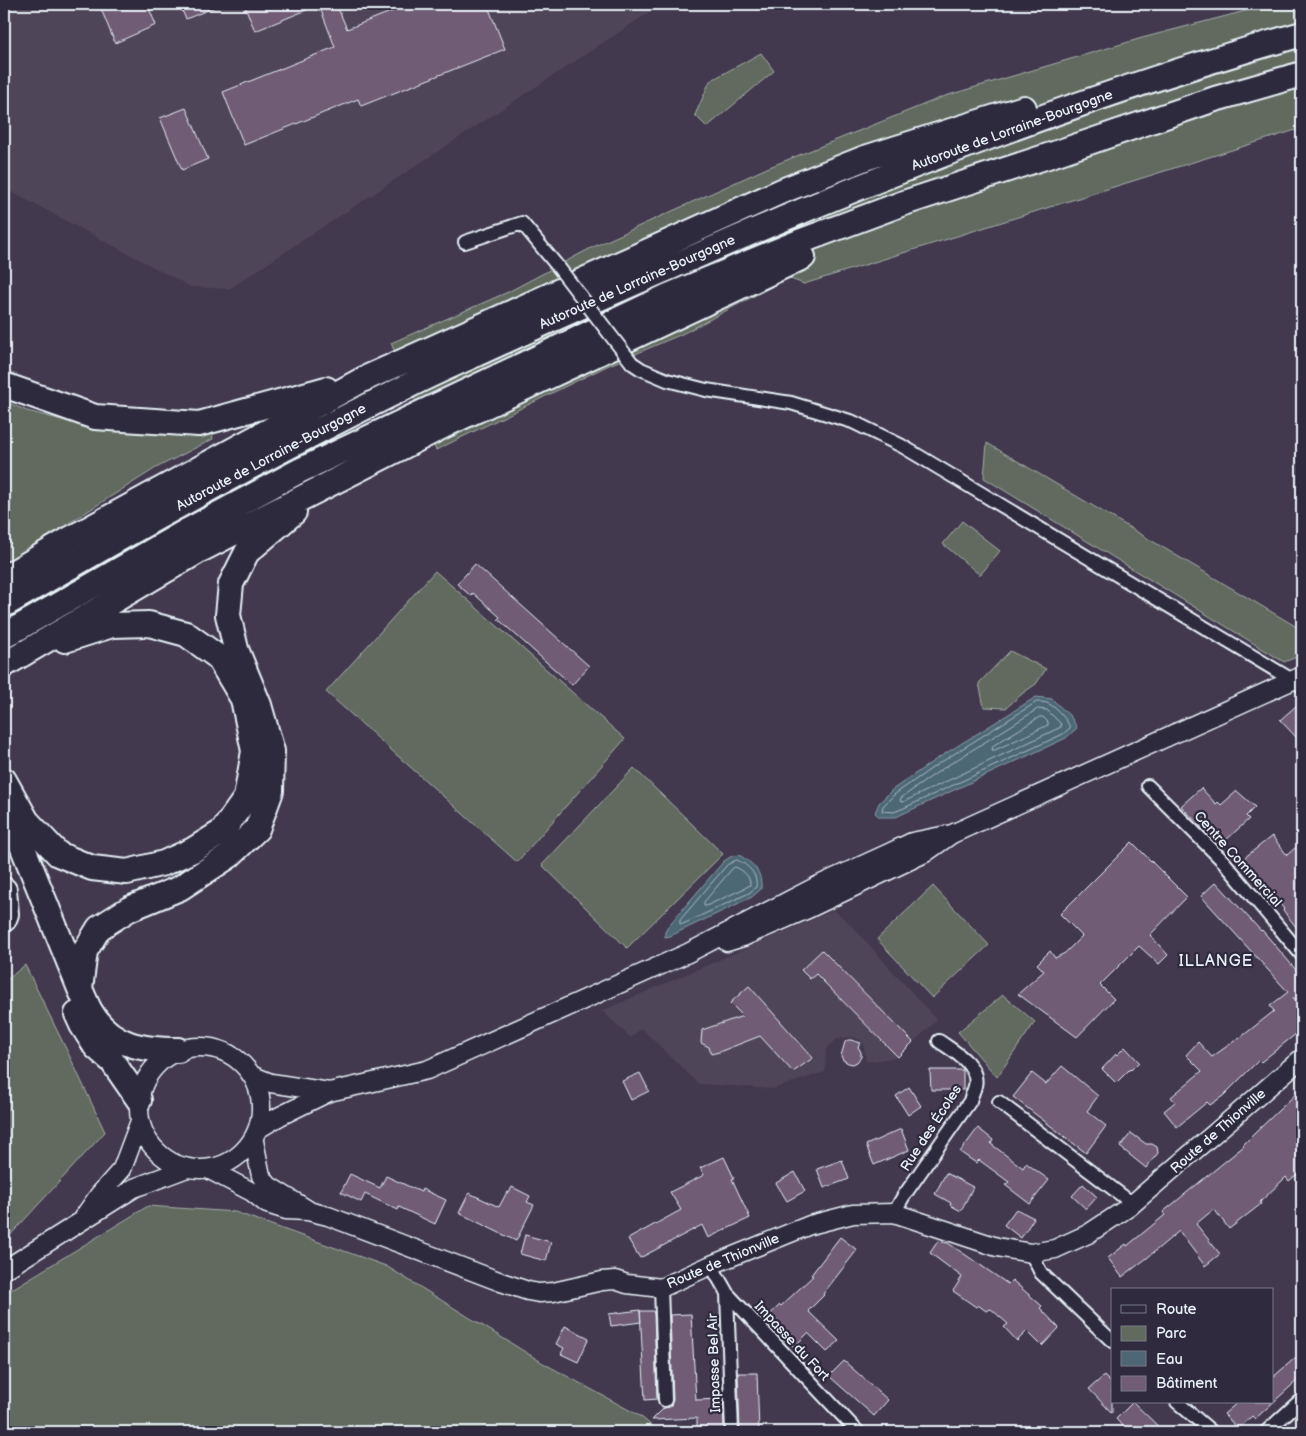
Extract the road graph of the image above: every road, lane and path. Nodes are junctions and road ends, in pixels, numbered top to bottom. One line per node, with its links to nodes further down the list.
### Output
1 (1302, 34): 3 (highway, Autoroute de Lorraine-Bourgogne)
2 (1302, 74): 4 (highway, Autoroute de Lorraine-Bourgogne)
3 (1078, 105): 6 (highway); 10 (highway, Autoroute de Lorraine-Bourgogne)
4 (1037, 159): 8 (highway); 11 (highway, Autoroute de Lorraine-Bourgogne)
5 (465, 242): 13 (street, bridge)
6 (364, 379): 7 (highway); 9 (highway)
7 (4, 385)
8 (447, 424): 12 (highway); 25 (highway)
9 (4, 578)
10 (4, 605)
11 (4, 636)
12 (4, 666): 14 (highway)
13 (1299, 681): 17 (main road)
14 (4, 780)
15 (1148, 786): 24 (street, Centre Commercial)
16 (4, 800): 25 (highway)
17 (952, 834): 19 (main road); 21 (main road)
18 (4, 840): 32 (highway)
19 (819, 886): 21 (main road); 23 (main road)
20 (4, 890): 22 (highway)
21 (810, 908): 23 (main road)
22 (4, 919)
23 (688, 953): 30 (main road)
24 (1302, 955)
25 (80, 989): 27 (highway)
26 (939, 1041): 38 (street, Rue des Écoles)
27 (178, 1050): 29 (main road); 32 (main road)
28 (1302, 1058): 36 (main road, Route de Thionville)
29 (251, 1075): 30 (main road); 33 (main road)
30 (329, 1092): 33 (main road)
31 (999, 1102): 36 (street)
32 (140, 1110): 34 (main road); 39 (main road)
33 (257, 1134): 35 (main road); 37 (main road, Route de Thionville)
34 (187, 1168): 35 (main road); 39 (main road)
35 (208, 1169): 37 (main road, Route de Thionville)
36 (1133, 1204): 40 (main road, Route de Thionville)
37 (308, 1210): 43 (main road, Route de Thionville)
38 (894, 1213): 40 (main road, Route de Thionville); 41 (main road, Route de Thionville)
39 (82, 1220): 42 (main road)
40 (1031, 1253): 45 (street)
41 (711, 1265): 43 (main road, Route de Thionville); 44 (street, Impasse du Fort)
42 (4, 1270)
43 (661, 1288): 47 (street)
44 (727, 1293): 49 (street, Impasse Bel Air); 50 (street, Impasse du Fort)
45 (1111, 1340)
46 (1302, 1399): 52 (street)
47 (666, 1400)
48 (1179, 1404): 51 (street)
49 (732, 1432)
50 (858, 1432)
51 (1212, 1432)
52 (1266, 1432)

